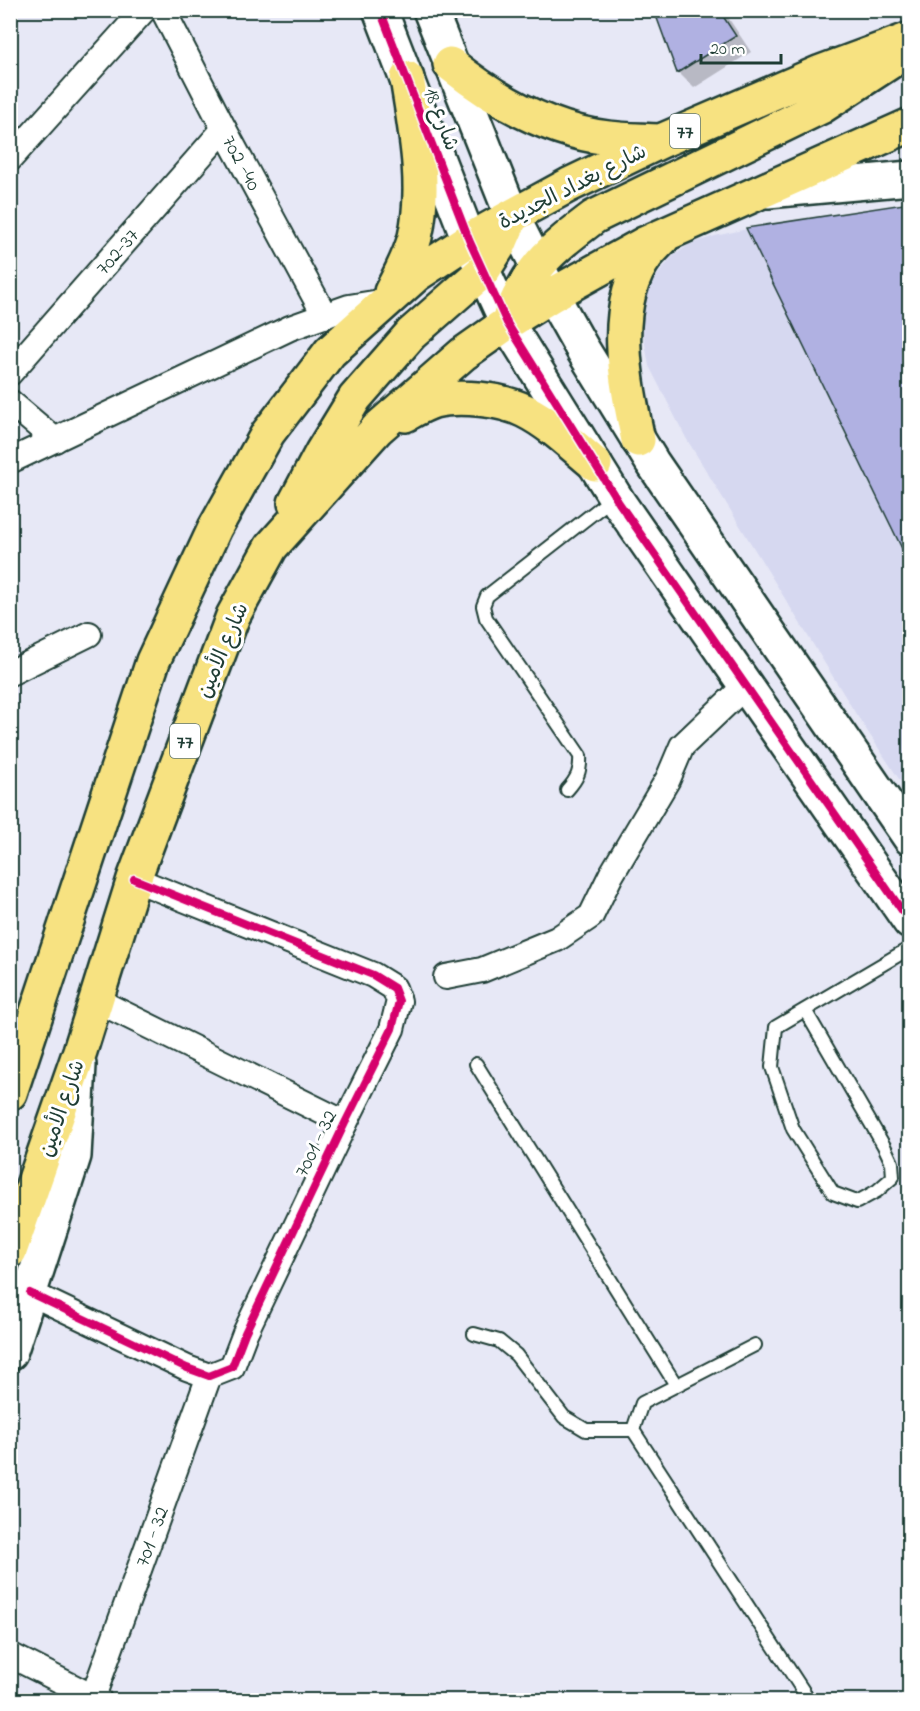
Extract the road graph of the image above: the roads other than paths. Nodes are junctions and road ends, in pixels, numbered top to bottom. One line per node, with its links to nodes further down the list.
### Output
1 (144, 10): 12 (street)
2 (163, 10): 10 (street, 702 -40)
3 (380, 10): 8 (street, شارع 18)
4 (430, 10): 7 (street, شارع 18)
5 (909, 39): 11 (main road, شارع بغداد الجديدة / 77)
6 (909, 49): 18 (main road)
7 (450, 64): 11 (main road); 15 (street, شارع 18)
8 (407, 78): 17 (street, شارع 18); 21 (main road)
9 (909, 125): 14 (main road, 77)
10 (224, 129): 22 (street, 702 -40); 24 (street, 702-37)
11 (661, 141): 15 (main road, شارع بغداد الجديدة / 77)
12 (14, 147)
13 (909, 178): 14 (street)
14 (760, 192): 16 (main road, 77)
15 (512, 216): 17 (main road, شارع بغداد الجديدة / 77); 18 (street, شارع 18); 19 (main road)
16 (669, 232): 20 (main road, 77); 28 (main road)
17 (469, 240): 19 (street, شارع 18); 21 (main road, 77)
18 (537, 266): 20 (street, شارع 18); 23 (main road)
19 (483, 271): 23 (street, شارع 18); 32 (main road)
20 (552, 295): 23 (main road, شارع الأمين / 77); 28 (street, شارع 18)
21 (386, 301): 22 (street); 46 (main road, 77)
22 (325, 316): 27 (street)
23 (507, 323): 26 (main road, شارع الأمين / 77); 30 (street, شارع 18)
24 (10, 373)
25 (10, 402): 27 (street)
26 (377, 429): 30 (main road); 32 (main road, شارع الأمين / 77)
27 (55, 440): 29 (street)
28 (638, 440): 37 (street, شارع 18)
29 (10, 461)
30 (595, 464): 31 (street, شارع 18)
31 (615, 496): 35 (street, شارع 18); 36 (lane)
32 (271, 547): 38 (main road, شارع الأمين / 77)
33 (89, 634): 34 (street)
34 (10, 673)
35 (745, 686): 39 (street, شارع 18); 41 (street)
36 (567, 790)
37 (909, 838)
38 (134, 879): 42 (main road, شارع الأمين / 77); 47 (street, 7001 - 32)
39 (909, 921)
40 (909, 948): 43 (lane)
41 (446, 977)
42 (96, 1000): 44 (main road, شارع الأمين / 77); 47 (street)
43 (805, 1010): 43 (lane)
44 (80, 1051): 48 (main road, شارع الأمين / 77); 49 (street)
45 (476, 1064): 54 (lane)
46 (10, 1093)
47 (345, 1123): 53 (street, 7001 - 32)
48 (10, 1251)
49 (30, 1293): 52 (street); 53 (street)
50 (474, 1334): 55 (lane)
51 (755, 1345): 54 (lane)
52 (10, 1353)
53 (209, 1376): 57 (street, 701 - 32)
54 (676, 1385): 55 (lane)
55 (633, 1430): 58 (lane)
56 (10, 1655): 57 (street)
57 (96, 1699)
58 (809, 1701)

